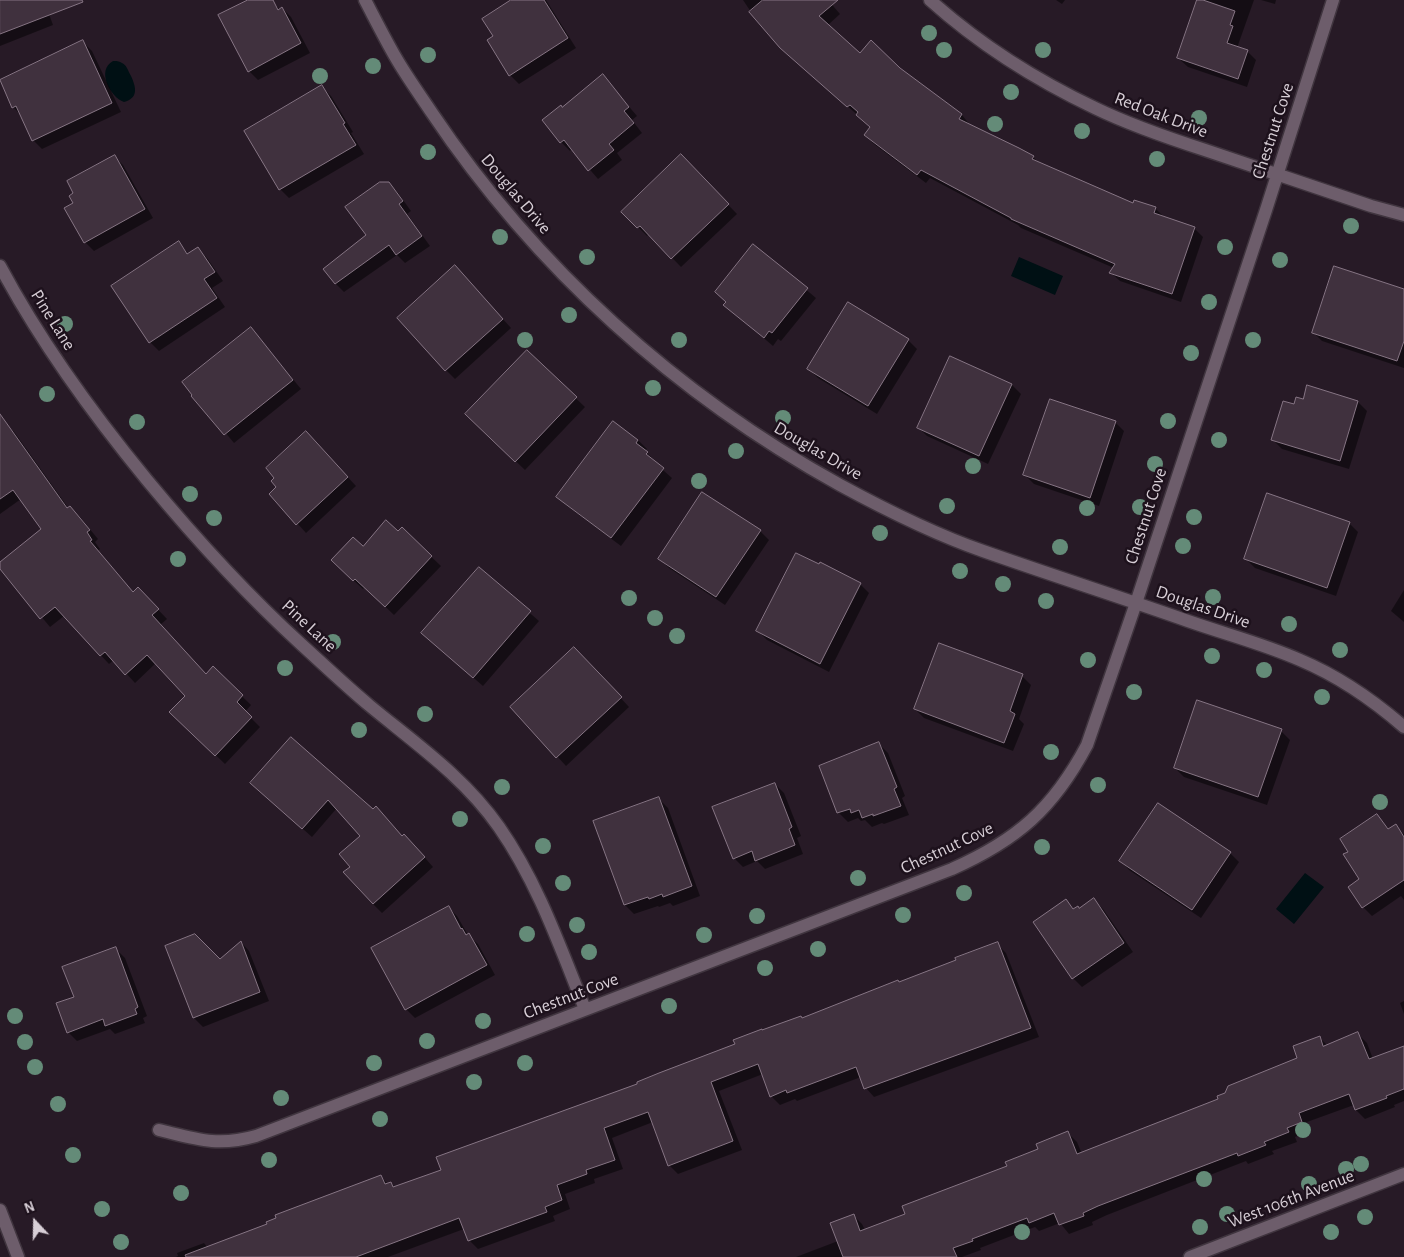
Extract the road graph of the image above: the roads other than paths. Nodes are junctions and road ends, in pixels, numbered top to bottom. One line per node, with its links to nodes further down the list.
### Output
1 (365, 0): 7 (street, Douglas Drive)
2 (930, 0): 4 (street, Red Oak Drive)
3 (1333, 0): 4 (street, Chestnut Cove)
4 (1278, 174): 5 (street, Red Oak Drive); 7 (street, Chestnut Cove)
5 (1404, 215)
6 (0, 266): 9 (street, Pine Lane)
7 (1136, 602): 8 (street, Douglas Drive); 9 (street, Chestnut Cove)
8 (1404, 728)
9 (585, 1009): 10 (street, Chestnut Cove)
10 (159, 1130)
11 (1404, 1174): 14 (street, West 106th Avenue)
12 (0, 1210): 13 (street)
13 (18, 1257)
14 (1190, 1257)

